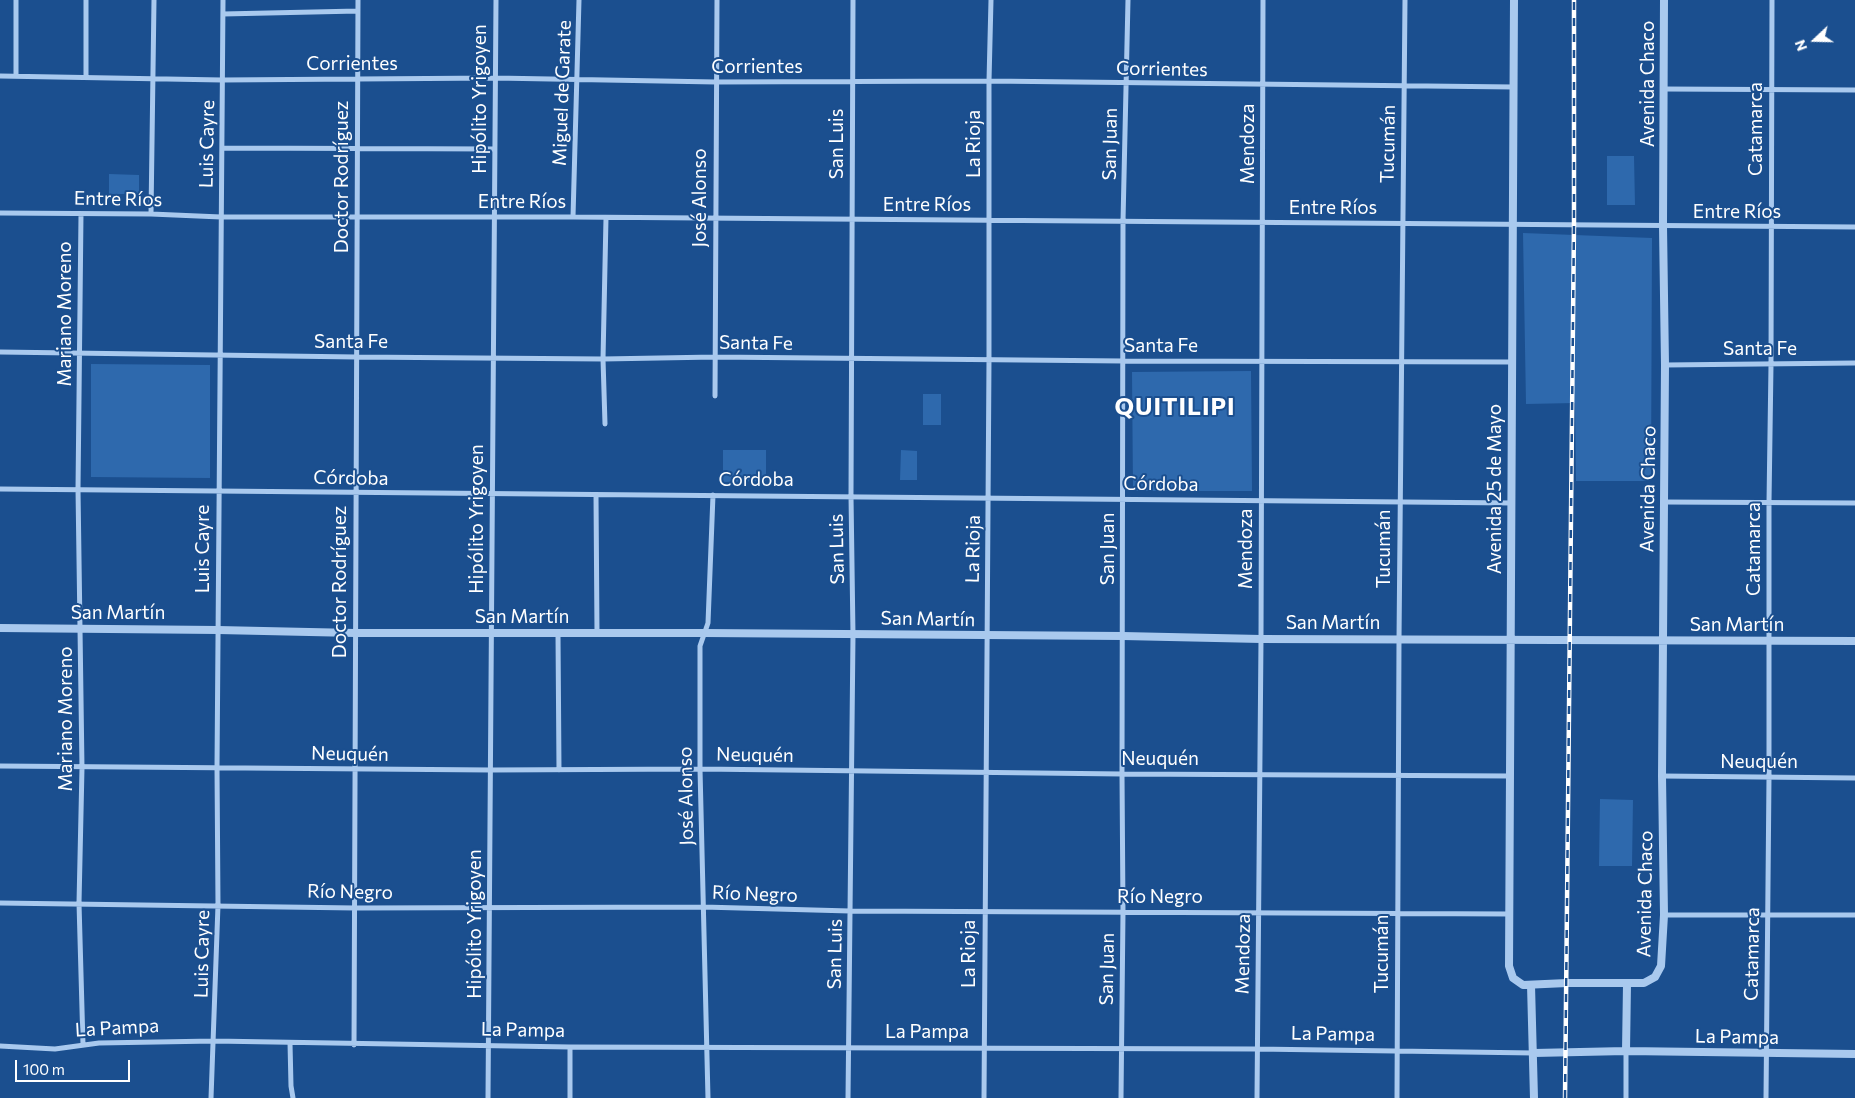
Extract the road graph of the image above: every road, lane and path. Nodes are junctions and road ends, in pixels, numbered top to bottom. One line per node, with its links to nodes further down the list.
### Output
1 (16, 0): 20 (street)
2 (86, 0): 21 (street)
3 (154, 0): 22 (street)
4 (223, 0): 18 (street, Luis Cayre)
5 (358, 0): 17 (street, Doctor Rodríguez)
6 (496, 0): 23 (street, Hipólito Yrigoyen)
7 (579, 0): 26 (street, Miguel de Garate)
8 (717, 0): 28 (street, José Alonso)
9 (853, 0): 29 (street, San Luis)
10 (991, 0): 27 (street, La Rioja)
11 (1128, 0): 30 (street, San Juan)
12 (1263, 0): 31 (street, Mendoza)
13 (1405, 0): 32 (street, Tucumán)
14 (1514, 0): 33 (street, Avenida 25 de Mayo)
15 (1664, 0): 34 (street, Avenida Chaco)
16 (1772, 0): 35 (street, Catamarca)
17 (358, 11): 18 (street); 24 (street, Doctor Rodríguez)
18 (223, 14): 25 (street, Luis Cayre)
19 (0, 76): 20 (street, Corrientes)
20 (16, 76): 21 (street, Corrientes)
21 (86, 77): 22 (street, Corrientes)
22 (153, 78): 25 (street, Corrientes); 42 (street)
23 (495, 78): 24 (street, Corrientes); 26 (street, Corrientes); 39 (street, Hipólito Yrigoyen)
24 (358, 79): 25 (street, Corrientes); 38 (street, Doctor Rodríguez)
25 (222, 80): 37 (street, Luis Cayre)
26 (578, 80): 28 (street, Corrientes); 45 (street, Miguel de Garate)
27 (989, 81): 29 (street, Corrientes); 30 (street, Corrientes); 50 (street, La Rioja)
28 (716, 82): 29 (street, Corrientes); 48 (street, José Alonso)
29 (852, 82): 49 (street, San Luis)
30 (1126, 84): 31 (street, Corrientes); 51 (street, San Juan)
31 (1263, 85): 32 (street, Corrientes); 52 (street, Mendoza)
32 (1404, 86): 33 (street, Corrientes); 53 (street, Tucumán)
33 (1514, 87): 54 (street, Avenida 25 de Mayo)
34 (1664, 88): 35 (street); 55 (street, Avenida Chaco)
35 (1772, 89): 36 (street); 56 (street, Catamarca)
36 (1855, 90)
37 (222, 148): 38 (street); 44 (street, Luis Cayre)
38 (357, 149): 39 (street); 43 (street, Doctor Rodríguez)
39 (495, 149): 46 (street, Hipólito Yrigoyen)
40 (0, 213): 41 (street, Entre Ríos)
41 (81, 214): 42 (street, Entre Ríos); 59 (street, Mariano Moreno)
42 (151, 214): 44 (street, Entre Ríos)
43 (357, 216): 44 (street, Entre Ríos); 46 (street, Entre Ríos); 61 (street, Doctor Rodríguez)
44 (221, 217): 60 (street, Luis Cayre)
45 (573, 217): 46 (street, Entre Ríos); 47 (street, Entre Ríos)
46 (495, 218): 63 (street, Hipólito Yrigoyen)
47 (606, 218): 48 (street, Entre Ríos); 64 (street)
48 (715, 219): 49 (street, Entre Ríos); 62 (street, José Alonso)
49 (852, 220): 50 (street, Entre Ríos); 65 (street, San Luis)
50 (989, 220): 51 (street, Entre Ríos); 66 (street, La Rioja)
51 (1123, 221): 52 (street, Entre Ríos); 67 (street, San Juan)
52 (1262, 222): 53 (street, Entre Ríos); 68 (street, Mendoza)
53 (1402, 224): 54 (street, Entre Ríos); 69 (street, Tucumán)
54 (1513, 224): 55 (street, Entre Ríos); 70 (street, Avenida 25 de Mayo)
55 (1663, 226): 56 (street, Entre Ríos); 73 (street, Avenida Chaco)
56 (1771, 227): 57 (street, Entre Ríos); 72 (street, Catamarca)
57 (1855, 227)
58 (0, 352): 59 (street, Santa Fe)
59 (80, 353): 60 (street, Santa Fe); 77 (street, Mariano Moreno)
60 (220, 356): 61 (street, Santa Fe); 78 (street, Luis Cayre)
61 (356, 357): 63 (street, Santa Fe); 79 (street, Doctor Rodríguez)
62 (715, 357): 64 (street, Santa Fe); 65 (street, Santa Fe); 74 (street, José Alonso)
63 (493, 358): 64 (street, Santa Fe); 80 (street, Hipólito Yrigoyen)
64 (603, 359): 75 (street)
65 (852, 359): 66 (street, Santa Fe); 83 (street, San Luis)
66 (989, 360): 67 (street, Santa Fe); 84 (street, La Rioja)
67 (1123, 361): 68 (street, Santa Fe); 85 (street, San Juan)
68 (1262, 361): 69 (street, Santa Fe); 86 (street, Mendoza)
69 (1401, 362): 70 (street, Santa Fe); 87 (street, Tucumán)
70 (1512, 362): 90 (street, Avenida 25 de Mayo)
71 (1855, 363): 72 (street, Santa Fe)
72 (1771, 364): 73 (street, Santa Fe); 89 (street, Catamarca)
73 (1665, 365): 88 (street, Avenida Chaco)
74 (715, 396)
75 (605, 424)
76 (0, 489): 77 (street, Córdoba)
77 (78, 489): 78 (street, Córdoba); 93 (street, Mariano Moreno)
78 (218, 492): 79 (street, Córdoba); 94 (street, Luis Cayre)
79 (356, 493): 80 (street, Córdoba); 95 (street, Doctor Rodríguez)
80 (492, 494): 81 (street, Córdoba); 98 (street, Hipólito Yrigoyen)
81 (596, 495): 82 (street, Córdoba); 96 (street)
82 (713, 495): 83 (street, Córdoba); 97 (street, José Alonso)
83 (851, 496): 84 (street, Córdoba); 100 (street, San Luis)
84 (988, 498): 85 (street, Córdoba); 101 (street, La Rioja)
85 (1123, 499): 86 (street, Córdoba); 102 (street, San Juan)
86 (1262, 500): 87 (street, Córdoba); 103 (street, Mendoza)
87 (1400, 502): 90 (street, Córdoba); 104 (street, Tucumán)
88 (1664, 502): 89 (street); 106 (street, Avenida Chaco)
89 (1769, 502): 91 (street); 107 (street, Catamarca)
90 (1512, 503): 105 (street, Avenida 25 de Mayo)
91 (1855, 503)
92 (0, 628): 93 (street, San Martín)
93 (81, 629): 94 (street, San Martín); 111 (street, Mariano Moreno)
94 (218, 630): 95 (street, San Martín); 110 (street, Luis Cayre)
95 (355, 633): 98 (street, San Martín); 113 (street, Doctor Rodríguez)
96 (597, 633): 97 (street, San Martín); 99 (street, San Martín)
97 (705, 633): 100 (street, San Martín); 112 (street, José Alonso)
98 (491, 634): 99 (street, San Martín); 114 (street, Hipólito Yrigoyen)
99 (558, 634): 115 (street)
100 (853, 635): 101 (street, San Martín); 116 (street, San Luis)
101 (987, 636): 102 (street, San Martín); 117 (street, La Rioja)
102 (1123, 636): 103 (street, San Martín); 118 (street, San Juan)
103 (1261, 639): 104 (street, San Martín); 119 (street, Mendoza)
104 (1398, 640): 105 (street, San Martín); 120 (street, Tucumán)
105 (1511, 640): 106 (street, San Martín); 121 (street, Avenida 25 de Mayo)
106 (1663, 641): 107 (street, San Martín); 122 (street, Avenida Chaco)
107 (1769, 641): 108 (street, San Martín); 123 (street, Catamarca)
108 (1855, 641)
109 (0, 766): 111 (street, Neuquén)
110 (217, 767): 111 (street, Neuquén); 113 (street, Neuquén); 127 (street, Luis Cayre)
111 (82, 768): 126 (street, Mariano Moreno)
112 (700, 769): 115 (street, Neuquén); 116 (street, Neuquén); 128 (street, José Alonso)
113 (356, 770): 114 (street, Neuquén); 129 (street, Doctor Rodríguez)
114 (491, 770): 115 (street, Neuquén); 130 (street, Hipólito Yrigoyen)
115 (559, 770)
116 (852, 772): 117 (street, Neuquén); 132 (street, San Luis)
117 (986, 772): 118 (street, Neuquén); 131 (street, La Rioja)
118 (1122, 774): 119 (street, Neuquén); 133 (street, San Juan)
119 (1260, 774): 120 (street, Neuquén); 134 (street, Mendoza)
120 (1398, 775): 121 (street, Neuquén); 135 (street, Tucumán)
121 (1510, 776): 136 (street, Avenida 25 de Mayo)
122 (1662, 776): 123 (street, Neuquén); 137 (street, Avenida Chaco)
123 (1769, 777): 124 (street, Neuquén); 139 (street, Catamarca)
124 (1855, 778)
125 (0, 902): 126 (street, Río Negro)
126 (79, 903): 127 (street, Río Negro); 144 (street, Mariano Moreno)
127 (218, 905): 129 (street, Río Negro); 142 (street, Luis Cayre)
128 (703, 907): 130 (street, Río Negro); 132 (street, Río Negro); 149 (street, José Alonso)
129 (355, 908): 130 (street, Río Negro); 145 (street, Doctor Rodríguez)
130 (490, 909): 146 (street, Hipólito Yrigoyen)
131 (985, 910): 132 (street, Río Negro); 133 (street, Río Negro); 151 (street, La Rioja)
132 (850, 911): 150 (street, San Luis)
133 (1123, 912): 134 (street, Río Negro); 152 (street, San Juan)
134 (1258, 913): 135 (street, Río Negro); 153 (street, Mendoza)
135 (1398, 913): 136 (street, Río Negro); 155 (street, Tucumán)
136 (1510, 914): 141 (street, Avenida 25 de Mayo)
137 (1664, 915): 139 (street); 140 (street, Avenida Chaco)
138 (1855, 915): 139 (street)
139 (1768, 916): 157 (street, Catamarca)
140 (1627, 984): 141 (street); 154 (street, Avenida Chaco)
141 (1531, 985): 156 (street)
142 (214, 1041): 143 (street, La Pampa); 144 (street, La Pampa); 159 (street, Luis Cayre)
143 (290, 1043): 145 (street, La Pampa); 160 (street)
144 (83, 1045): 147 (street, La Pampa)
145 (354, 1045): 146 (street, La Pampa)
146 (490, 1045): 148 (street, La Pampa); 161 (street, Hipólito Yrigoyen)
147 (0, 1046)
148 (570, 1047): 149 (street, La Pampa); 162 (street)
149 (708, 1048): 150 (street, La Pampa); 163 (street, José Alonso)
150 (849, 1048): 151 (street, La Pampa); 164 (street, San Luis)
151 (984, 1048): 152 (street, La Pampa); 165 (street, La Rioja)
152 (1121, 1049): 153 (street, La Pampa); 166 (street, San Juan)
153 (1256, 1049): 155 (street, La Pampa); 167 (street, Mendoza)
154 (1626, 1051): 156 (street, La Pampa); 157 (street, La Pampa); 170 (street, Avenida Chaco)
155 (1397, 1052): 156 (street, La Pampa); 168 (street, Tucumán)
156 (1534, 1053): 169 (street)
157 (1766, 1054): 158 (street, La Pampa); 171 (street, Catamarca)
158 (1855, 1054)
159 (211, 1098)
160 (293, 1098)
161 (488, 1098)
162 (570, 1098)
163 (708, 1098)
164 (848, 1098)
165 (984, 1098)
166 (1121, 1098)
167 (1257, 1098)
168 (1397, 1098)
169 (1534, 1098)
170 (1626, 1098)
171 (1766, 1098)

